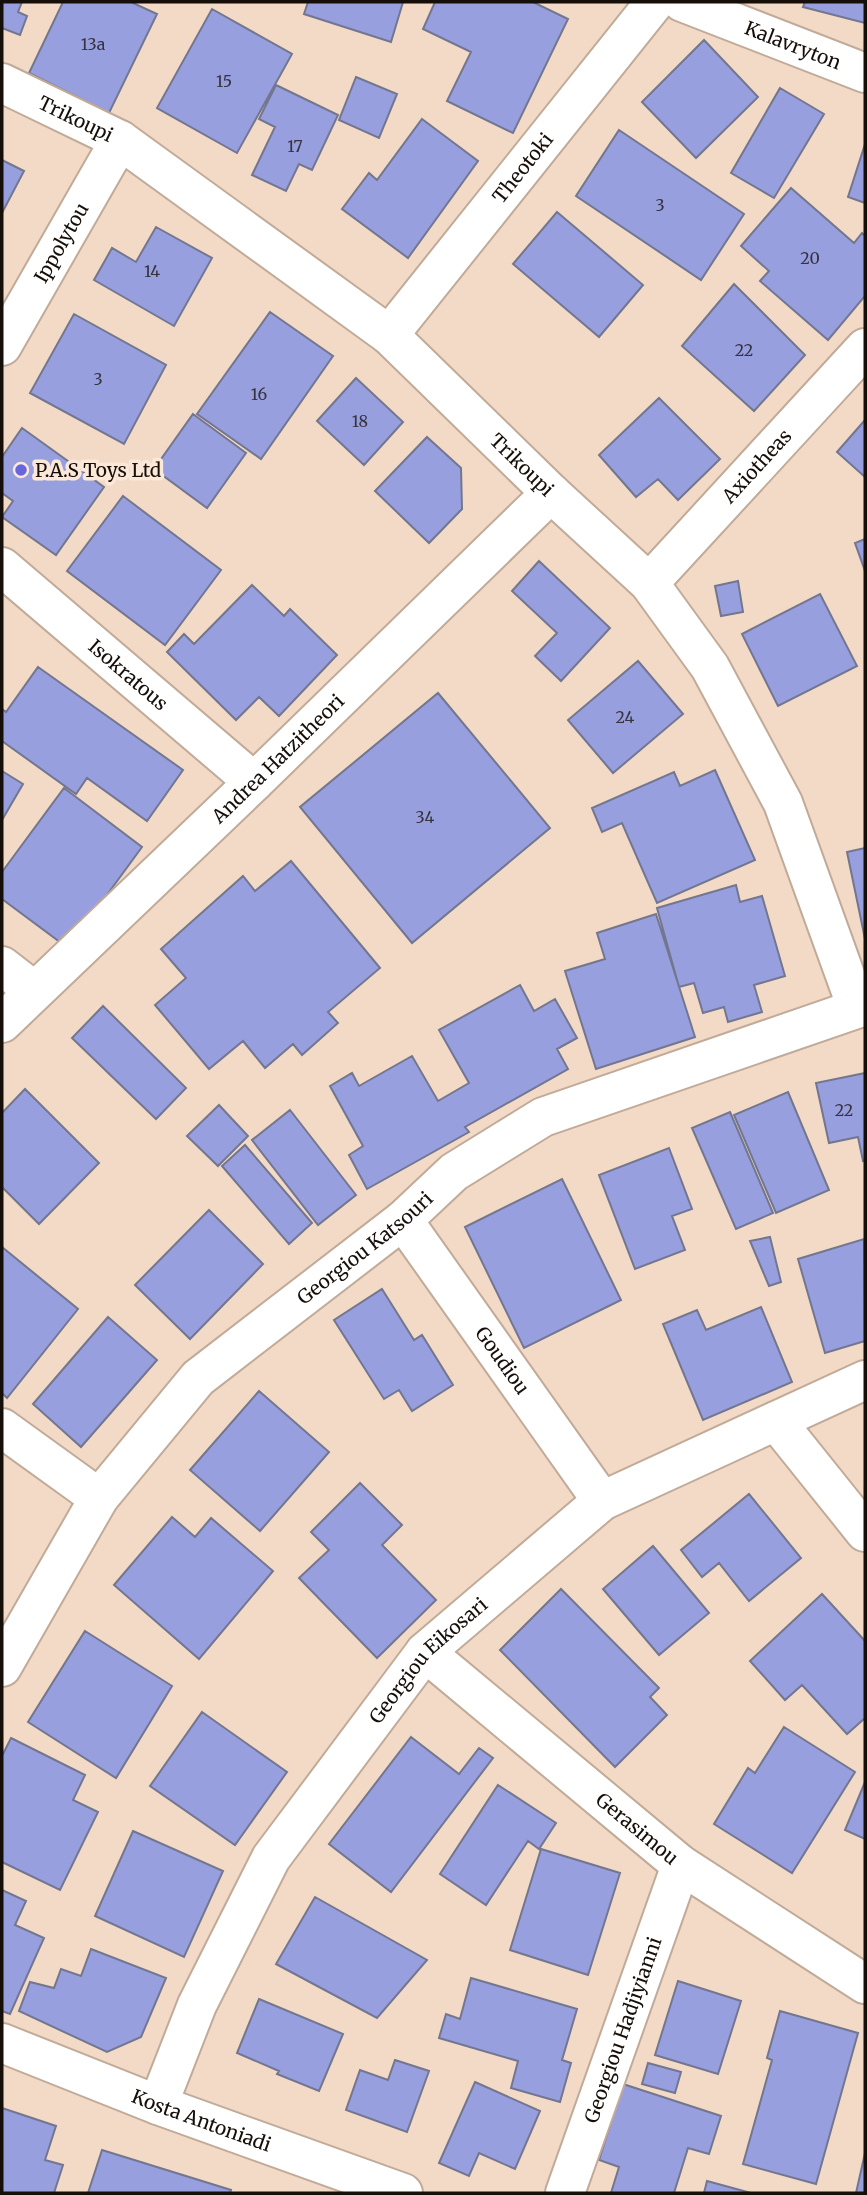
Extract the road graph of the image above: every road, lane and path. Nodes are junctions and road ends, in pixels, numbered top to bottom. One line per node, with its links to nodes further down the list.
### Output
1 (655, 2): 6 (street, Theotoki)
2 (682, 2): 3 (street, Kalavryton)
3 (865, 73)
4 (2, 83): 5 (street, Trikoupi)
5 (120, 140): 6 (street, Trikoupi); 7 (street, Ippolytou)
6 (389, 335): 9 (street, Trikoupi)
7 (2, 346)
8 (865, 348): 11 (street, Axiotheas)
9 (551, 493): 11 (street, Trikoupi); 12 (street, Andrea Hatzitheori)
10 (2, 567): 12 (street, Isokratous)
11 (649, 583): 15 (street, Trikoupi)
12 (254, 782): 14 (street, Andrea Hatzitheori)
13 (2, 965): 14 (street)
14 (33, 990): 16 (street, Andrea Hatzitheori)
15 (861, 1007): 17 (street, Georgiou Katsouri)
16 (2, 1023)
17 (403, 1220): 21 (street, Georgiou Katsouri); 22 (street, Goudiou)
18 (865, 1380): 19 (street, Georgiou Eikosari)
19 (776, 1421): 22 (street, Georgiou Eikosari); 23 (street)
20 (2, 1428): 21 (street)
21 (99, 1498): 25 (street, Georgiou Katsouri)
22 (602, 1502): 24 (street, Georgiou Eikosari)
23 (865, 1532)
24 (425, 1652): 26 (street, Gerasimou); 29 (street, Georgiou Eikosari)
25 (2, 1667)
26 (681, 1865): 27 (street, Gerasimou); 31 (street, Georgiou Hadjiyianni)
27 (865, 1984)
28 (2, 2043): 29 (street, Kosta Antoniadi)
29 (158, 2105): 30 (street, Kosta Antoniadi)
30 (403, 2193)
31 (565, 2193)

